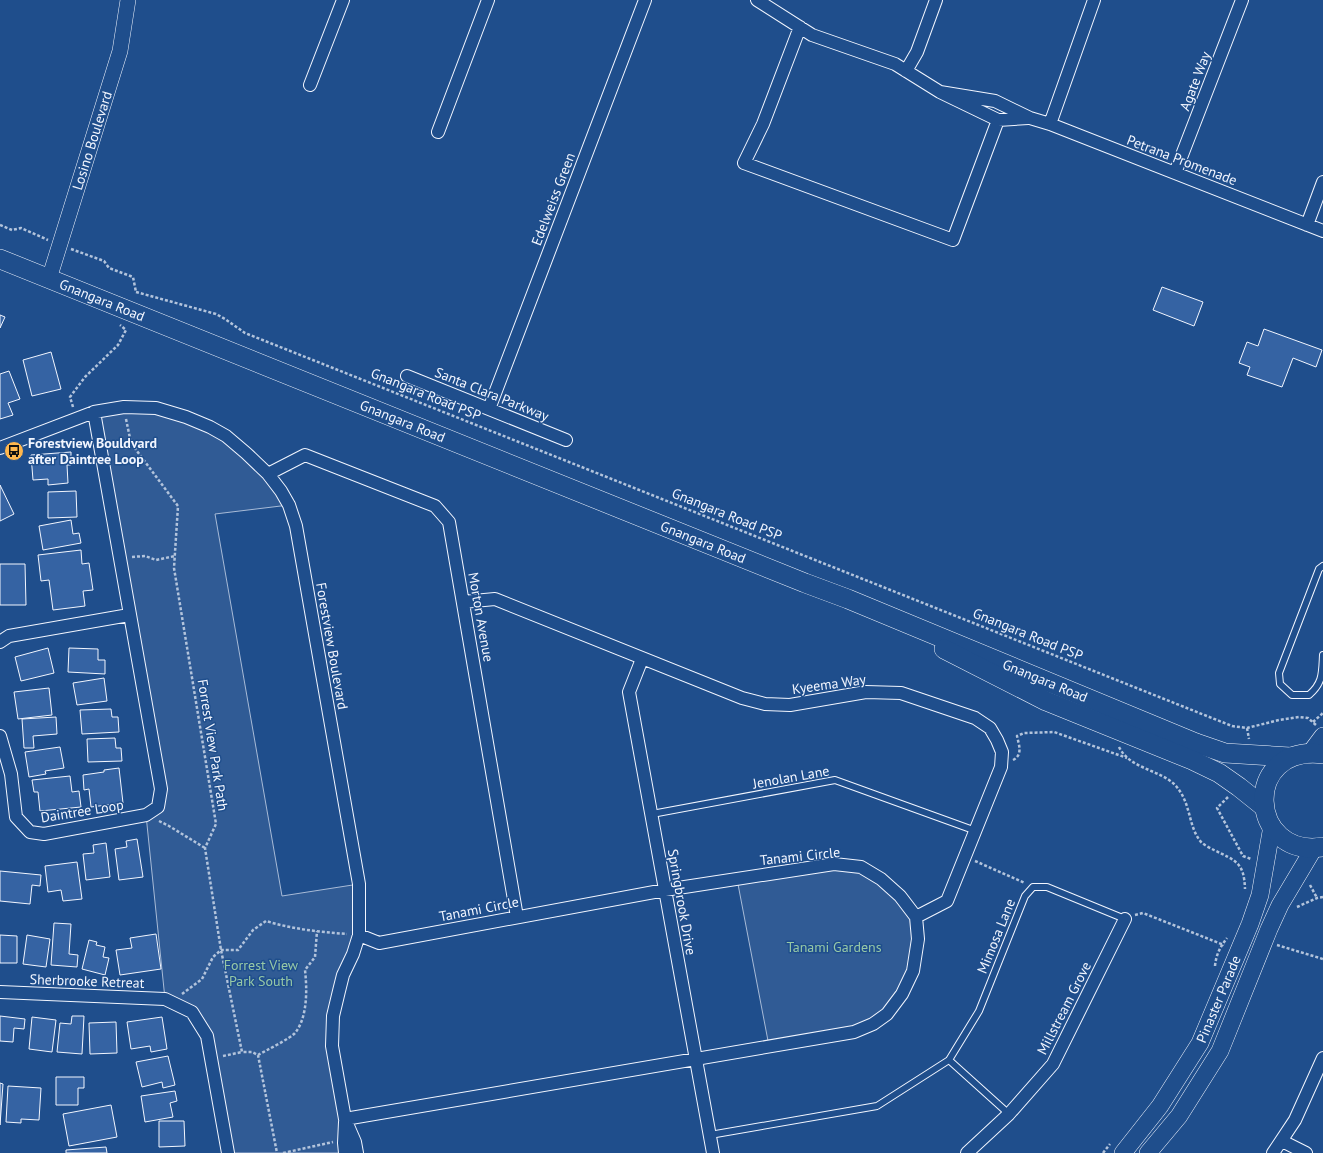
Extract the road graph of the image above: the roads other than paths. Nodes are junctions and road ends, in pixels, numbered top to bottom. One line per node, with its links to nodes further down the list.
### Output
1 (128, 0): 22 (street, Losino Boulevard)
2 (343, 0): 11 (street)
3 (488, 0): 16 (street)
4 (645, 0): 24 (street, Edelweiss Green)
5 (936, 0): 10 (street)
6 (1094, 0): 15 (street)
7 (1242, 0): 17 (street, Agate Way)
8 (759, 1): 9 (street)
9 (800, 27): 10 (street); 14 (street)
10 (906, 71): 12 (street)
11 (310, 85)
12 (940, 92): 13 (street); 14 (street)
13 (1030, 118): 14 (street); 15 (street, Petrana Promenade)
14 (998, 120)
15 (1050, 124): 17 (street, Petrana Promenade)
16 (438, 132)
17 (1175, 173): 19 (street, Petrana Promenade)
18 (1323, 182): 19 (street)
19 (1307, 224): 20 (street, Petrana Promenade)
20 (1323, 231)
21 (0, 259): 22 (main road, Gnangara Road)
22 (49, 279): 30 (main road, Gnangara Road)
23 (407, 376): 24 (street, Santa Clara Parkway)
24 (489, 409): 26 (street, Santa Clara Parkway)
25 (94, 412): 27 (street, Forestview Boulevard); 28 (street, Forestview Boulevard); 32 (street)
26 (566, 440)
27 (0, 448)
28 (268, 474): 31 (street, Morton Avenue); 49 (street, Forestview Boulevard)
29 (1323, 566): 34 (lane)
30 (805, 583): 39 (main road, Gnangara Road); 40 (main road, Gnangara Road)
31 (463, 602): 35 (street, Kyeema Way); 46 (street, Morton Avenue)
32 (129, 615): 33 (street); 37 (street, Daintree Loop)
33 (0, 642)
34 (1323, 655)
35 (642, 659): 41 (street, Springbrook Drive); 43 (street, Kyeema Way)
36 (1318, 729): 38 (main road)
37 (0, 736)
38 (1317, 753): 39 (main road)
39 (1290, 757): 40 (main road)
40 (1264, 808): 42 (main road)
41 (652, 814): 43 (lane, Jenolan Lane); 45 (street, Springbrook Drive)
42 (1272, 826): 44 (main road); 58 (main road, Pinaster Parade)
43 (976, 831): 47 (street, Kyeema Way)
44 (1318, 847): 64 (main road, Pinaster Parade)
45 (665, 890): 46 (street, Tanami Circle); 47 (street, Tanami Circle); 52 (street, Springbrook Drive)
46 (517, 917): 49 (street, Tanami Circle)
47 (916, 917): 52 (street)
48 (1125, 919): 53 (lane, Mimosa Lane); 54 (street, Millstream Grove)
49 (359, 935): 55 (street, Forestview Boulevard)
50 (0, 992): 60 (street, Sherbrooke Retreat)
51 (1323, 1058): 57 (street)
52 (695, 1059): 55 (street); 56 (street, Springbrook Drive)
53 (949, 1060): 54 (lane); 56 (lane, Mimosa Lane)
54 (1009, 1114): 63 (street, Millstream Grove)
55 (345, 1119): 59 (street, Forestview Boulevard); 61 (street, Forestview Boulevard)
56 (710, 1134): 62 (street, Springbrook Drive)
57 (1282, 1141): 65 (street); 66 (street)
58 (1118, 1146)
59 (345, 1147)
60 (228, 1153)
61 (357, 1153)
62 (713, 1153)
63 (967, 1153)
64 (1148, 1153)
65 (1274, 1153)
66 (1306, 1153)

